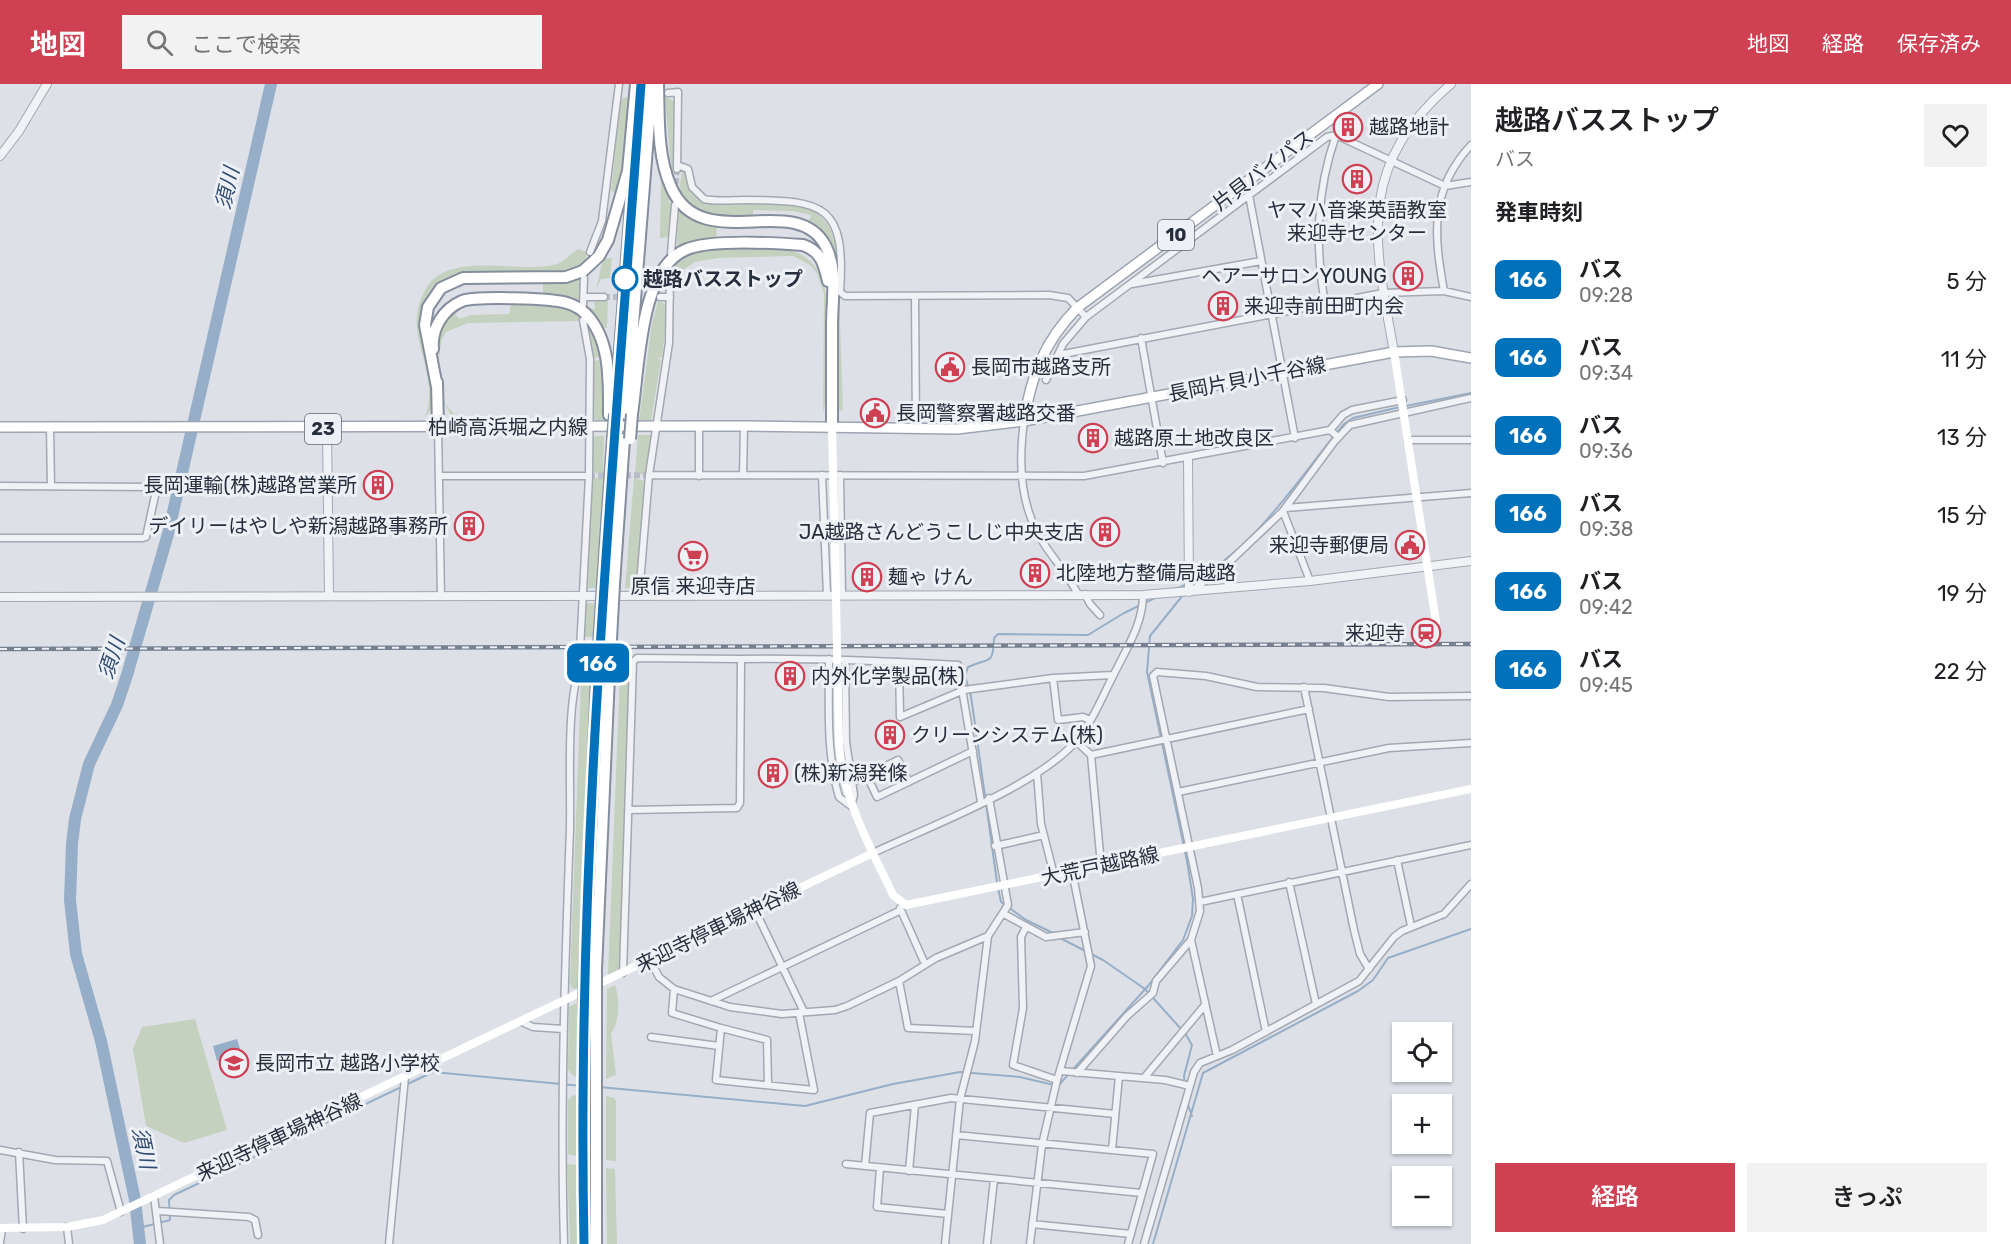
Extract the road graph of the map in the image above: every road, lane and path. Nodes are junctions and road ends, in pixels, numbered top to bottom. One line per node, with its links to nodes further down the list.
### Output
1 (47, 84): 12 (street)
2 (641, 84): 48 (highway)
3 (652, 84): 48 (highway)
4 (658, 84): 36 (highway)
5 (1378, 84): 32 (main road, 片貝バイパス / 10)
6 (1451, 84): 13 (street)
7 (619, 88): 8 (street); 18 (street)
8 (634, 88): 43 (highway)
9 (668, 93): 26 (street)
10 (1336, 135): 13 (street); 16 (street); 31 (street)
11 (1471, 145): 15 (street)
12 (0, 156)
13 (1391, 160): 15 (street); 25 (street)
14 (1471, 182): 15 (street)
15 (1445, 186): 24 (street)
16 (1249, 195): 20 (street); 23 (street)
17 (675, 205): 19 (street)
18 (590, 252)
19 (671, 254)
20 (1261, 261): 23 (street); 33 (street)
21 (670, 274): 29 (street)
22 (584, 278): 27 (street)
23 (1129, 285): 34 (street)
24 (1444, 291): 25 (street); 30 (street)
25 (1383, 293): 31 (street); 38 (street)
26 (915, 296): 32 (street); 59 (street)
27 (604, 297)
28 (660, 297): 29 (street)
29 (670, 297): 55 (street)
30 (1471, 297)
31 (1325, 304): 33 (street)
32 (1077, 308): 34 (street); 49 (main road, 片貝バイパス / 10)
33 (1272, 315): 37 (street); 41 (street)
34 (1086, 317): 39 (street)
35 (583, 320): 54 (street)
36 (832, 326): 48 (highway); 52 (highway)
37 (1141, 338): 39 (street); 44 (street)
38 (1394, 351): 40 (main road, 長岡片貝小千谷線); 41 (main road, 長岡片貝小千谷線); 46 (main road)
39 (1058, 355): 42 (street)
40 (1471, 358)
41 (1283, 373): 44 (main road, 長岡片貝小千谷線); 62 (street)
42 (1046, 380)
43 (437, 387): 48 (highway); 57 (highway)
44 (1152, 397): 49 (main road, 長岡片貝小千谷線); 67 (street)
45 (1471, 398): 47 (street)
46 (1403, 400): 47 (main road); 60 (street)
47 (1404, 413): 61 (street); 64 (main road)
48 (620, 414): 63 (highway); 63 (highway)
49 (1024, 421): 59 (main road, 柏崎高浜堀之内線 / 23); 74 (street)
50 (699, 426): 51 (main road, 柏崎高浜堀之内線 / 23); 55 (main road, 柏崎高浜堀之内線 / 23); 73 (street)
51 (744, 426): 52 (main road, 柏崎高浜堀之内線 / 23); 70 (street)
52 (832, 426): 59 (main road, 柏崎高浜堀之内線 / 23); 68 (main road)
53 (0, 427): 56 (main road, 23)
54 (590, 427): 55 (main road, 柏崎高浜堀之内線 / 23); 57 (main road, 柏崎高浜堀之内線 / 23); 72 (street)
55 (655, 427): 69 (street)
56 (50, 428): 58 (main road, 柏崎高浜堀之内線 / 23); 77 (street)
57 (438, 428): 58 (main road, 柏崎高浜堀之内線 / 23); 75 (street)
58 (327, 429): 92 (street)
59 (916, 429)
60 (1330, 430): 61 (street); 62 (street)
61 (1338, 437): 80 (street)
62 (1295, 438): 66 (street)
63 (619, 439): 85 (highway); 85 (highway)
64 (1408, 440): 65 (street); 79 (main road)
65 (1471, 440)
66 (1188, 458): 67 (street); 86 (street)
67 (1163, 463): 74 (street)
68 (836, 474): 71 (street); 74 (street); 88 (street); 125 (main road, bridge)
69 (649, 475): 73 (street); 94 (street)
70 (743, 475): 71 (street); 73 (street)
71 (822, 475): 87 (street)
72 (589, 476): 75 (street); 90 (street)
73 (699, 476)
74 (1021, 476): 89 (street)
75 (439, 477): 93 (street)
76 (0, 486): 77 (street)
77 (51, 486): 81 (street)
78 (1471, 493): 79 (street)
79 (1418, 497): 80 (street); 83 (main road)
80 (1285, 510): 84 (street); 86 (street)
81 (0, 538)
82 (1471, 561): 83 (street)
83 (1427, 565): 84 (street); 97 (main road)
84 (1310, 581): 86 (street)
85 (608, 584): 155 (highway, bridge)
86 (1188, 593): 91 (street)
87 (827, 594): 88 (street); 94 (street)
88 (842, 594): 89 (street)
89 (1082, 594): 91 (street); 96 (street)
90 (582, 595): 93 (street); 94 (street); 102 (street)
91 (1143, 595): 104 (street)
92 (330, 596): 93 (street); 95 (street)
93 (441, 596)
94 (639, 596)
95 (0, 597)
96 (1100, 615)
97 (1436, 622)
98 (741, 658): 99 (street); 103 (street); 126 (street)
99 (829, 659): 100 (street); 125 (street)
100 (845, 662): 101 (street); 120 (street)
101 (899, 662): 107 (street); 107 (street)
102 (579, 669): 103 (street); 159 (street)
103 (633, 669): 126 (street)
104 (1113, 675): 105 (street); 110 (street)
105 (1053, 678): 107 (street); 110 (street)
106 (1304, 687): 108 (street); 109 (street); 111 (street)
107 (964, 690): 114 (street)
108 (1471, 696)
109 (1309, 710): 111 (street); 116 (street)
110 (1090, 720): 112 (street)
111 (1167, 740): 115 (street); 122 (street)
112 (1076, 741): 115 (street); 117 (street)
113 (1471, 743): 116 (street)
114 (973, 751): 119 (street); 124 (street)
115 (1091, 755): 134 (street)
116 (1320, 763): 122 (street); 127 (street)
117 (1037, 773): 123 (street); 128 (street)
118 (867, 776): 119 (street); 119 (street); 120 (street)
119 (909, 782)
120 (851, 783): 125 (street)
121 (1471, 789): 127 (main road, 大荒戸越路線)
122 (1178, 792): 131 (street)
123 (988, 798): 124 (street); 130 (street)
124 (981, 802): 132 (street)
125 (851, 806): 132 (main road)
126 (629, 810): 156 (street)
127 (1332, 818): 131 (main road, 大荒戸越路線); 136 (street)
128 (1044, 835): 130 (street); 137 (street)
129 (1471, 845): 133 (street)
130 (995, 846): 140 (street)
131 (1189, 847): 134 (main road, 大荒戸越路線); 142 (street)
132 (873, 853): 143 (main road); 144 (main road, 来迎寺停車場神谷線)
133 (1397, 861): 136 (street); 146 (street)
134 (1101, 865): 135 (main road, 大荒戸越路線)
135 (1072, 871): 137 (main road, 大荒戸越路線); 148 (street)
136 (1343, 872): 138 (street); 154 (street)
137 (1054, 875): 140 (main road, 大荒戸越路線)
138 (1290, 882): 141 (street); 161 (street)
139 (1471, 884): 146 (street)
140 (1003, 886): 143 (main road, 大荒戸越路線); 145 (street)
141 (1237, 894): 142 (street); 168 (street)
142 (1200, 902): 150 (street)
143 (901, 907): 152 (street); 153 (street)
144 (754, 910): 151 (main road, 来迎寺停車場神谷線); 153 (street)
145 (1004, 914): 147 (street); 149 (street)
146 (1411, 926): 154 (street)
147 (1026, 927): 148 (street); 178 (street)
148 (1085, 932): 173 (street)
149 (988, 936): 152 (street); 167 (street)
150 (1191, 940): 162 (street); 174 (street)
151 (650, 960): 156 (main road, 来迎寺停車場神谷線); 158 (street)
152 (926, 964): 157 (street)
153 (782, 967): 160 (street); 163 (street)
154 (1369, 969): 161 (street)
155 (591, 971): 172 (highway, bridge); 172 (highway, bridge)
156 (623, 972): 159 (main road, 来迎寺停車場神谷線)
157 (899, 981): 163 (street); 167 (street)
158 (674, 989): 160 (street); 165 (street)
159 (563, 1001): 164 (main road, 来迎寺停車場神谷線); 166 (street)
160 (711, 1001): 163 (street)
161 (1316, 1004): 168 (street)
162 (1205, 1005): 171 (street); 177 (street)
163 (801, 1012): 179 (street)
164 (522, 1022): 166 (street); 176 (main road, 来迎寺停車場神谷線)
165 (721, 1028): 170 (street); 179 (street)
166 (563, 1029): 213 (street)
167 (976, 1031): 181 (street)
168 (1266, 1032): 171 (street)
169 (651, 1037): 170 (street)
170 (719, 1046): 179 (street)
171 (1217, 1056): 180 (street)
172 (589, 1071): 182 (highway)
173 (1061, 1071): 174 (street); 178 (street)
174 (1077, 1073): 175 (street)
175 (1119, 1076): 177 (street); 185 (street)
176 (405, 1077): 199 (main road, 来迎寺停車場神谷線); 212 (street)
177 (1144, 1078): 180 (street)
178 (1057, 1080): 184 (street)
179 (768, 1085)
180 (1190, 1086): 220 (street)
181 (960, 1099): 183 (street); 184 (street); 186 (street)
182 (589, 1103): 214 (highway); 215 (highway)
183 (915, 1105): 192 (street); 194 (street)
184 (1050, 1107): 185 (street); 187 (street)
185 (1115, 1114): 189 (street)
186 (956, 1135): 187 (street); 195 (street)
187 (1042, 1145): 189 (street); 197 (street)
188 (0, 1150): 190 (street)
189 (1112, 1150): 198 (street)
190 (19, 1152): 201 (street); 206 (street)
191 (846, 1164): 192 (street)
192 (865, 1166): 193 (street)
193 (880, 1168): 194 (street); 202 (street)
194 (909, 1170): 195 (street)
195 (952, 1175): 196 (street); 202 (street)
196 (994, 1179): 197 (street); 217 (street)
197 (1037, 1183): 198 (street); 203 (street)
198 (1142, 1193): 207 (street)
199 (153, 1197): 200 (street); 201 (main road, 来迎寺停車場神谷線)
200 (158, 1210): 208 (street); 211 (street)
201 (122, 1211): 204 (main road, 来迎寺停車場神谷線)
202 (948, 1214): 216 (street)
203 (1032, 1224): 207 (street); 218 (street)
204 (67, 1227): 206 (main road, 来迎寺停車場神谷線); 210 (street)
205 (1, 1228): 206 (main road, 来迎寺停車場神谷線); 209 (street)
206 (23, 1230)
207 (1131, 1234): 219 (street)
208 (258, 1235)
209 (0, 1243)
210 (69, 1244)
211 (160, 1244)
212 (389, 1244)
213 (564, 1244)
214 (584, 1244)
215 (596, 1244)
216 (945, 1244)
217 (987, 1244)
218 (1030, 1244)
219 (1128, 1244)
220 (1144, 1244)

